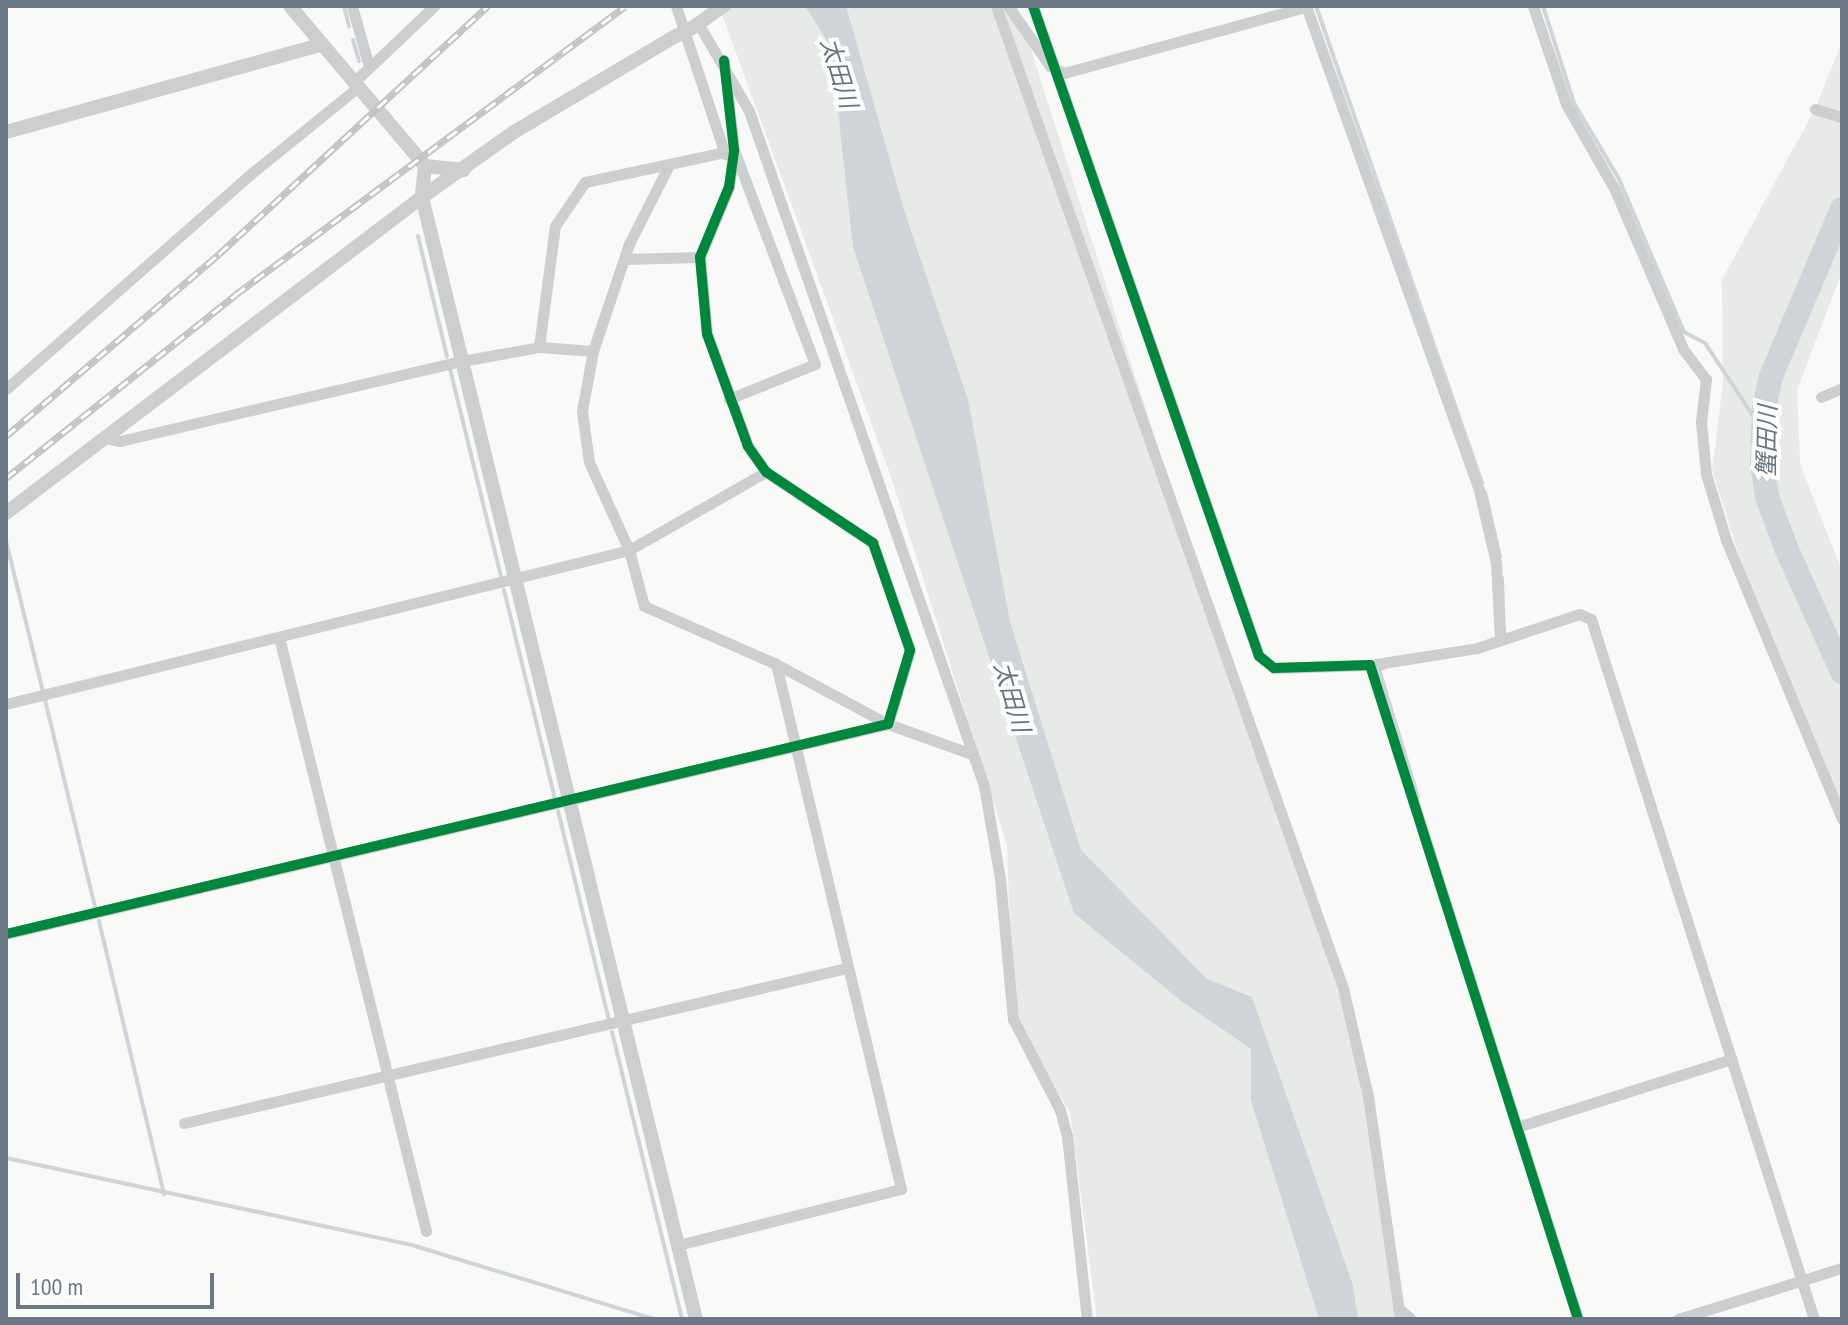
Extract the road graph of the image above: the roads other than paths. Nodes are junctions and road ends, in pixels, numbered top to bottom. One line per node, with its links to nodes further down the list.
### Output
1 (290, 6): 12 (street)
2 (352, 6): 14 (street)
3 (434, 6): 14 (street)
4 (676, 6): 20 (street)
5 (996, 6): 61 (street)
6 (1008, 6): 15 (street)
7 (1033, 6): 15 (street)
8 (1533, 6): 48 (street)
9 (1306, 7): 15 (street); 40 (street)
10 (721, 8): 11 (street)
11 (695, 25): 13 (street); 23 (street, bridge)
12 (320, 45): 16 (street); 19 (street)
13 (724, 61): 20 (street); 46 (street)
14 (369, 67): 16 (street)
15 (1056, 73): 42 (street)
16 (355, 85): 22 (street); 31 (street)
17 (1815, 109): 18 (street)
18 (1842, 117)
19 (6, 132)
20 (730, 152): 21 (street); 25 (street); 33 (street)
21 (669, 165): 26 (street); 27 (street)
22 (425, 166): 23 (street); 24 (street)
23 (464, 170): 24 (street)
24 (422, 197): 29 (street); 34 (street)
25 (700, 257): 26 (street); 33 (street)
26 (624, 259): 28 (street)
27 (539, 347): 28 (street); 29 (street)
28 (593, 351): 37 (street)
29 (462, 361): 34 (street); 38 (street)
30 (1842, 388): 32 (street)
31 (6, 389)
32 (1821, 397)
33 (729, 399): 35 (street)
34 (104, 438): 36 (street)
35 (766, 472): 37 (street); 44 (street)
36 (6, 513)
37 (629, 550): 38 (street); 41 (street)
38 (514, 581): 39 (street); 47 (street)
39 (279, 637): 43 (street); 49 (street)
40 (1500, 640): 42 (street); 53 (street)
41 (776, 664): 44 (street); 45 (street)
42 (1370, 665): 56 (street)
43 (6, 704)
44 (888, 724): 45 (street); 46 (street)
45 (794, 747): 47 (street); 51 (street)
46 (972, 754): 63 (street)
47 (568, 800): 49 (street); 52 (street)
48 (1842, 819)
49 (333, 858): 50 (street); 54 (street)
50 (6, 934)
51 (847, 968): 52 (street); 58 (street)
52 (623, 1024): 54 (street); 58 (street)
53 (1732, 1059): 56 (street); 60 (street)
54 (386, 1077): 55 (street); 57 (street)
55 (184, 1123)
56 (1517, 1127): 65 (street)
57 (426, 1231)
58 (678, 1245): 62 (street)
59 (1842, 1268): 60 (street)
60 (1802, 1281): 66 (street); 67 (street)
61 (1399, 1314): 64 (street)
62 (696, 1319)
63 (1087, 1319)
64 (1411, 1319)
65 (1578, 1319)
66 (1678, 1319)
67 (1814, 1319)

